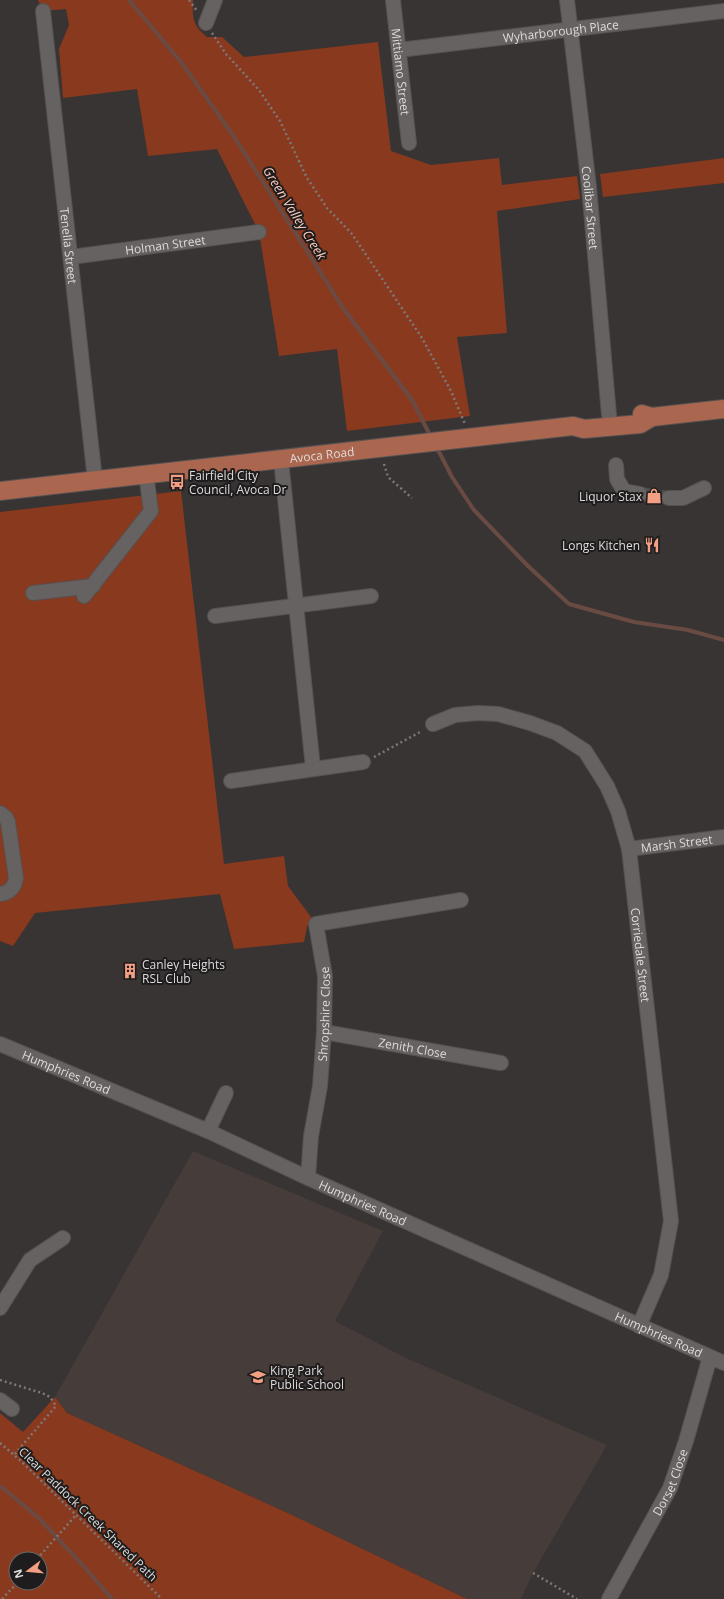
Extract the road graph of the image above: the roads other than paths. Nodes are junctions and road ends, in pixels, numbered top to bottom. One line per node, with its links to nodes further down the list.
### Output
1 (215, 0): 6 (street)
2 (393, 0): 8 (street, Mittiamo Street)
3 (568, 0): 7 (street, Coolibar Street)
4 (724, 11): 7 (street, Wyharborough Place)
5 (42, 12): 11 (street, Tenella Street)
6 (206, 23)
7 (571, 29): 8 (street, Wyharborough Place); 13 (street, Coolibar Street)
8 (399, 50): 9 (street, Mittiamo Street)
9 (409, 144)
10 (259, 232): 11 (street, Holman Street)
11 (71, 257): 19 (street, Tenella Street)
12 (724, 409): 14 (main road, Avoca Road)
13 (609, 415): 14 (main road, Avoca Road); 15 (main road, Avoca Road)
14 (652, 417): 15 (main road, Avoca Road)
15 (572, 426): 16 (main road, Avoca Road)
16 (281, 460): 18 (main road, Avoca Road); 26 (street)
17 (616, 465): 22 (street)
18 (146, 474): 19 (main road, Avoca Road); 24 (street)
19 (95, 480): 21 (main road, Avoca Road)
20 (704, 488): 23 (street)
21 (0, 491)
22 (640, 494)
23 (669, 498)
24 (33, 593)
25 (371, 596): 26 (street)
26 (295, 605): 27 (street); 30 (street)
27 (215, 616)
28 (433, 724): 34 (street, Corriedale Street)
29 (363, 762): 30 (street)
30 (314, 768): 31 (street)
31 (231, 781)
32 (0, 813): 35 (street)
33 (724, 838): 34 (street, Marsh Street)
34 (629, 849): 46 (street, Corriedale Street)
35 (7, 854): 36 (street)
36 (0, 894)
37 (461, 900): 38 (street, Shropshire Close)
38 (324, 1032): 40 (street, Zenith Close); 43 (street, Shropshire Close)
39 (0, 1044): 42 (street, Humphries Road)
40 (501, 1063)
41 (226, 1093): 42 (street)
42 (208, 1131): 43 (street, Humphries Road)
43 (308, 1178): 46 (street, Humphries Road)
44 (63, 1238): 45 (street)
45 (0, 1308)
46 (640, 1326): 47 (street, Humphries Road)
47 (710, 1357): 48 (street, Humphries Road); 51 (street, Dorset Close)
48 (724, 1363)
49 (0, 1400): 50 (street)
50 (12, 1409)
51 (609, 1599)

